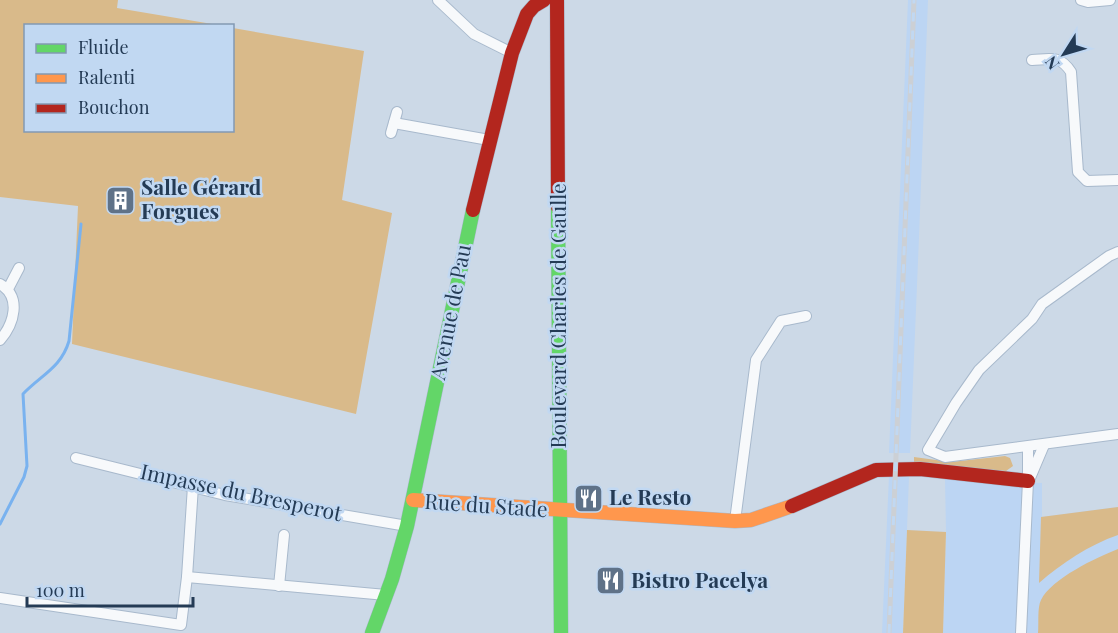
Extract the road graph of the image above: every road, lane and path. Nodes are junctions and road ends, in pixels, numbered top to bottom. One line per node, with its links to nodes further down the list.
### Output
1 (438, 0): 6 (street)
2 (544, 0): 6 (street, Avenue de Pau)
3 (557, 0): 23 (street, Boulevard Charles de Gaulle)
4 (1081, 0): 5 (street)
5 (1110, 0)
6 (512, 53): 9 (street, Avenue de Pau)
7 (1032, 60): 10 (street)
8 (394, 123): 9 (street)
9 (489, 140): 22 (street, Avenue de Pau)
10 (1118, 180)
11 (1118, 252): 18 (street)
12 (19, 268): 13 (street)
13 (4, 286): 15 (street)
14 (806, 316): 24 (street)
15 (0, 340)
16 (1118, 434): 17 (street)
17 (1044, 445): 18 (street); 20 (street)
18 (1028, 447): 20 (street)
19 (76, 458): 21 (street, Impasse du Bresperot)
20 (1028, 481): 24 (street, Rue du Stade); 33 (street)
21 (194, 486): 25 (street, Impasse du Bresperot); 27 (street)
22 (413, 500): 23 (street, Rue du Stade); 25 (street, Avenue de Pau)
23 (560, 511): 24 (street, Rue du Stade); 32 (street, Boulevard Charles de Gaulle)
24 (735, 520)
25 (407, 526): 29 (street, Avenue de Pau)
26 (284, 536): 28 (street)
27 (187, 577): 28 (street); 30 (street)
28 (279, 586): 29 (street)
29 (386, 595): 31 (street, Avenue de Pau)
30 (0, 598)
31 (372, 633)
32 (561, 633)
33 (1021, 633)

